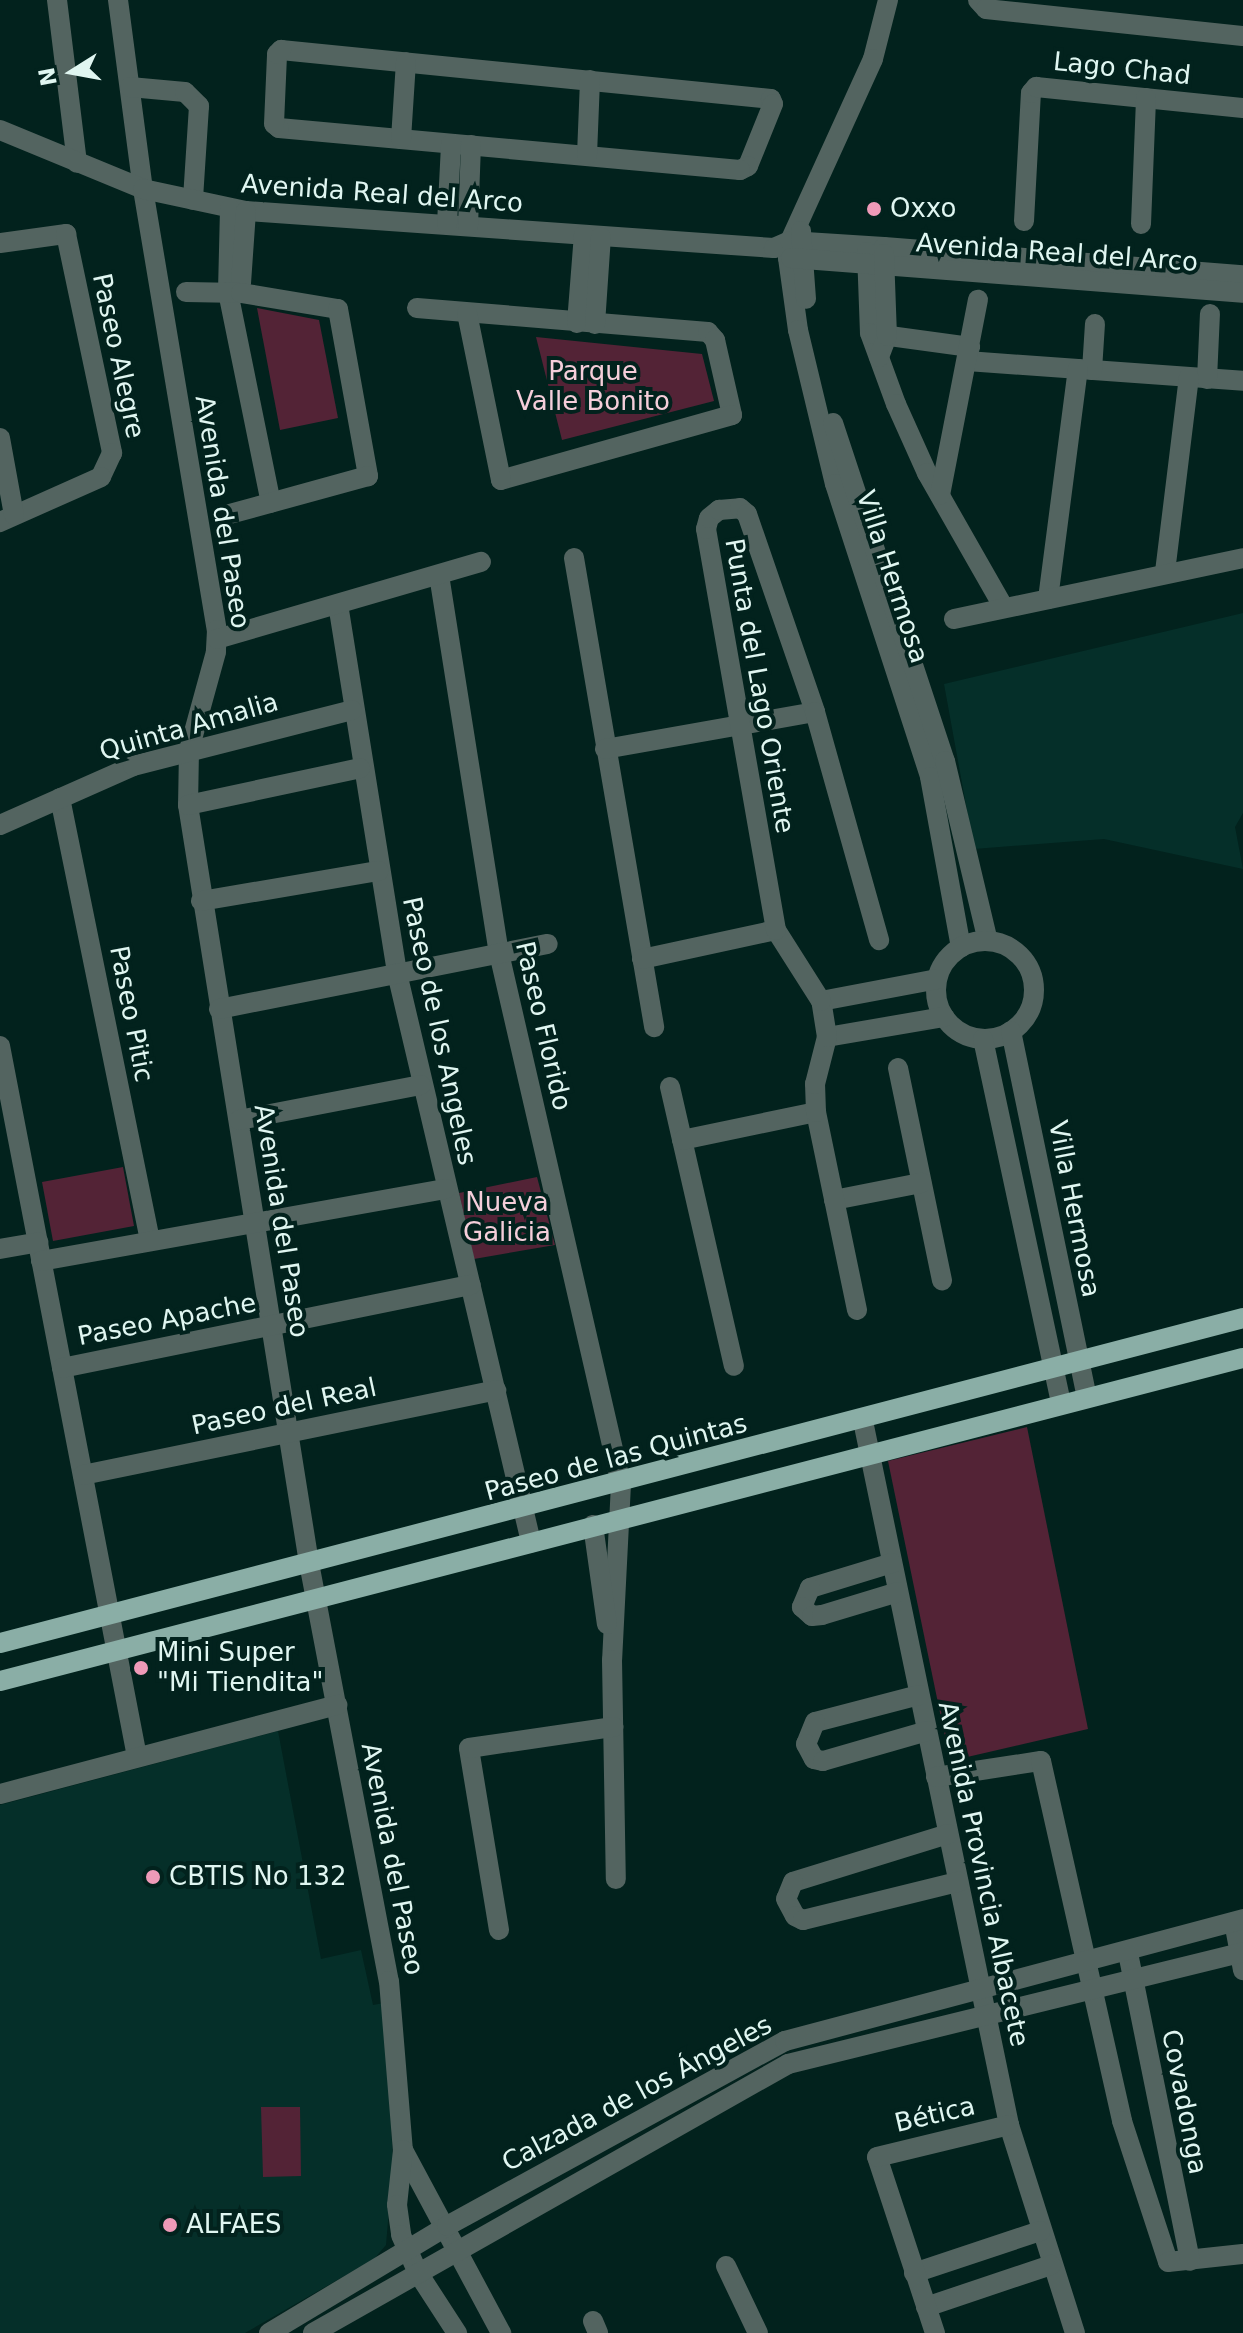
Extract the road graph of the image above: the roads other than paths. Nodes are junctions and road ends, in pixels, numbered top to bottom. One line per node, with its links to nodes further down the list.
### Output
1 (57, 0): 15 (street)
2 (118, 0): 8 (street, Avenida del Paseo)
3 (888, 0): 24 (street)
4 (978, 0): 5 (street)
5 (1243, 36)
6 (406, 62): 7 (street); 12 (street); 12 (street)
7 (590, 80): 14 (street); 14 (street)
8 (130, 87): 16 (street, Avenida del Paseo); 17 (street)
9 (1146, 98): 10 (street, Lago Chad); 19 (street, Lago Chad); 20 (street)
10 (1243, 108)
11 (0, 130): 15 (street, Avenida Real del Arco)
12 (401, 139): 13 (street)
13 (461, 144): 14 (street); 21 (street)
14 (587, 155)
15 (77, 163): 16 (street, Avenida Real del Arco)
16 (143, 189): 17 (street, Avenida Real del Arco); 56 (street, Avenida del Paseo)
17 (193, 200): 18 (street, Avenida Real del Arco)
18 (238, 210): 21 (street, Avenida Real del Arco); 30 (street)
19 (1024, 221)
20 (1141, 224)
21 (458, 225): 22 (street, Avenida Real del Arco)
22 (592, 236): 24 (street, Avenida Real del Arco); 35 (street)
23 (0, 243): 46 (street, Paseo Alegre)
24 (793, 245): 25 (street, Avenida Real del Arco); 70 (street, Villa Hermosa); 72 (street, Villa Hermosa)
25 (875, 256): 26 (street, Avenida Real del Arco); 37 (street)
26 (1110, 273): 27 (street, Avenida Real del Arco); 29 (street, Avenida Real del Arco)
27 (1243, 275)
28 (186, 292): 30 (street)
29 (1243, 293)
30 (234, 298): 44 (street); 44 (street)
31 (978, 300): 38 (street)
32 (417, 308): 33 (street)
33 (467, 313): 35 (street); 35 (street)
34 (1210, 314): 40 (street)
35 (586, 324)
36 (1095, 324): 39 (street)
37 (878, 335): 38 (street); 43 (street)
38 (968, 354): 39 (street); 43 (street)
39 (1085, 370): 40 (street); 52 (street)
40 (1198, 378): 41 (street); 50 (street)
41 (1243, 381)
42 (0, 438): 46 (street)
43 (940, 495): 54 (street)
44 (271, 503): 45 (street)
45 (230, 514)
46 (7, 518)
47 (574, 558): 60 (street)
48 (1243, 558): 50 (street)
49 (481, 562): 51 (street)
50 (1165, 572): 52 (street)
51 (439, 575): 53 (street); 73 (street, Paseo Florido)
52 (1048, 599): 54 (street)
53 (338, 604): 56 (street); 57 (street, Paseo de los Angeles)
54 (1004, 608): 55 (street)
55 (954, 619)
56 (217, 639): 61 (street, Avenida del Paseo)
57 (352, 710): 61 (street, Quinta Amalia); 62 (street, Paseo de los Angeles)
58 (815, 712): 59 (street); 59 (street, Punta del Lago Oriente); 69 (street, Punta del Lago Oriente)
59 (740, 725): 60 (street); 68 (street, Punta del Lago Oriente)
60 (605, 749): 74 (street)
61 (189, 750): 63 (street, Quinta Amalia); 64 (street, Avenida del Paseo)
62 (360, 768): 64 (street); 66 (street, Paseo de los Angeles)
63 (60, 798): 65 (street, Quinta Amalia); 96 (street, Paseo Pitic)
64 (188, 805): 67 (street, Avenida del Paseo)
65 (0, 825)
66 (378, 871): 67 (street); 75 (street, Paseo de los Angeles)
67 (201, 901): 78 (street, Avenida del Paseo)
68 (776, 930): 74 (street); 77 (street, Punta del Lago Oriente)
69 (879, 940)
70 (988, 941): 72 (street); 81 (street)
71 (548, 944): 73 (street)
72 (961, 947): 76 (street)
73 (499, 953): 75 (street); 116 (street, Paseo Florido)
74 (642, 959): 80 (street)
75 (397, 973): 78 (street); 86 (street, Paseo de los Angeles)
76 (937, 979): 77 (street); 79 (street)
77 (821, 1001): 82 (street)
78 (219, 1009): 89 (street, Avenida del Paseo)
79 (944, 1017): 82 (street); 83 (street)
80 (654, 1027)
81 (1011, 1031): 83 (street); 105 (street, Villa Hermosa)
82 (827, 1037): 88 (street)
83 (983, 1039): 108 (street, Villa Hermosa)
84 (0, 1046): 90 (street)
85 (898, 1068): 92 (street)
86 (421, 1085): 89 (street); 93 (street, Paseo de los Angeles)
87 (670, 1087): 91 (street)
88 (816, 1112): 91 (street); 94 (street)
89 (239, 1120): 95 (street, Avenida del Paseo)
90 (8, 1128): 98 (street)
91 (682, 1140): 106 (street)
92 (921, 1183): 94 (street); 99 (street)
93 (446, 1189): 95 (street); 100 (street, Paseo de los Angeles)
94 (834, 1200): 101 (street)
95 (255, 1222): 96 (street); 103 (street, Avenida del Paseo)
96 (150, 1241): 98 (street)
97 (0, 1249): 98 (street)
98 (40, 1251): 107 (street)
99 (942, 1280)
100 (471, 1285): 103 (street, Paseo Apache); 109 (street, Paseo de los Angeles)
101 (857, 1310)
102 (1243, 1318): 105 (main road, Paseo de las Quintas)
103 (272, 1326): 107 (street, Paseo Apache); 113 (street, Avenida del Paseo)
104 (1243, 1358): 110 (main road)
105 (1078, 1363): 108 (main road, Paseo de las Quintas); 110 (street, Villa Hermosa)
106 (734, 1366)
107 (62, 1368): 115 (street)
108 (1055, 1369): 111 (street, Villa Hermosa); 112 (main road, Paseo de las Quintas)
109 (496, 1390): 113 (street, Paseo del Real); 117 (street, Paseo de los Angeles)
110 (1087, 1397): 111 (main road)
111 (1061, 1403): 114 (main road)
112 (863, 1421): 114 (street, Avenida Provincia Albacete); 116 (main road, Paseo de las Quintas)
113 (289, 1432): 115 (street, Paseo del Real); 121 (street, Avenida del Paseo)
114 (869, 1452): 118 (main road); 122 (street, Avenida Provincia Albacete)
115 (83, 1475): 125 (street)
116 (621, 1484): 117 (main road, Paseo de las Quintas); 118 (street, Paseo Florido)
117 (523, 1510): 120 (street, Paseo de los Angeles); 121 (main road, Paseo de las Quintas)
118 (623, 1518): 119 (main road); 128 (street, Paseo Florido)
119 (593, 1525): 120 (main road); 128 (street)
120 (531, 1542): 124 (main road)
121 (309, 1563): 124 (street, Avenida del Paseo); 125 (main road, Paseo de las Quintas)
122 (892, 1563): 123 (street, Avenida Provincia Albacete); 123 (street)
123 (898, 1592): 130 (street, Avenida Provincia Albacete)
124 (316, 1598): 127 (main road); 131 (street, Avenida del Paseo)
125 (110, 1615): 126 (main road, Paseo de las Quintas); 127 (street)
126 (0, 1642)
127 (117, 1651): 129 (main road); 134 (street)
128 (612, 1660): 132 (street)
129 (0, 1681)
130 (919, 1695): 133 (street, Avenida Provincia Albacete); 133 (street)
131 (337, 1705): 134 (street); 150 (street, Avenida del Paseo)
132 (613, 1727): 138 (street); 141 (street)
133 (927, 1731): 135 (street, Avenida Provincia Albacete)
134 (137, 1757): 136 (street)
135 (936, 1777): 137 (street, Avenida Provincia Albacete); 144 (street)
136 (0, 1794)
137 (948, 1834): 139 (street, Avenida Provincia Albacete); 139 (street)
138 (616, 1879)
139 (958, 1882): 146 (street, Avenida Provincia Albacete)
140 (1238, 1921): 142 (street, Calzada de los Ángeles); 143 (street)
141 (499, 1930)
142 (1128, 1953): 144 (street, Calzada de los Ángeles); 145 (street, Covadonga)
143 (1242, 1958): 145 (street, Calzada de los Ángeles)
144 (1088, 1963): 146 (street, Calzada de los Ángeles); 147 (street)
145 (1133, 1982): 147 (street, Calzada de los Ángeles); 156 (street, Covadonga)
146 (979, 1989): 148 (street, Avenida Provincia Albacete); 151 (street, Calzada de los Ángeles)
147 (1095, 1990): 148 (street, Calzada de los Ángeles); 156 (street)
148 (984, 2012): 149 (street, Avenida Provincia Albacete); 154 (street, Calzada de los Ángeles)
149 (1009, 2125): 152 (street, Avenida Provincia Albacete); 160 (street, Bética)
150 (403, 2150): 151 (street, Avenida del Paseo); 153 (street)
151 (447, 2226): 153 (street, Calzada de los Ángeles); 154 (street, Avenida del Paseo)
152 (1040, 2231): 157 (street, Avenida Provincia Albacete); 160 (street)
153 (406, 2250): 159 (street); 162 (street, Calzada de los Ángeles)
154 (459, 2250): 159 (street); 165 (street, Avenida del Paseo)
155 (1243, 2254): 156 (street)
156 (1180, 2263)
157 (1051, 2265): 161 (street); 168 (street, Avenida Provincia Albacete)
158 (726, 2266): 166 (street)
159 (418, 2273): 163 (street); 164 (street)
160 (914, 2273): 161 (street)
161 (926, 2307): 167 (street)
162 (269, 2333)
163 (313, 2333)
164 (457, 2333)
165 (501, 2333)
166 (758, 2333)
167 (935, 2333)
168 (1075, 2333)

